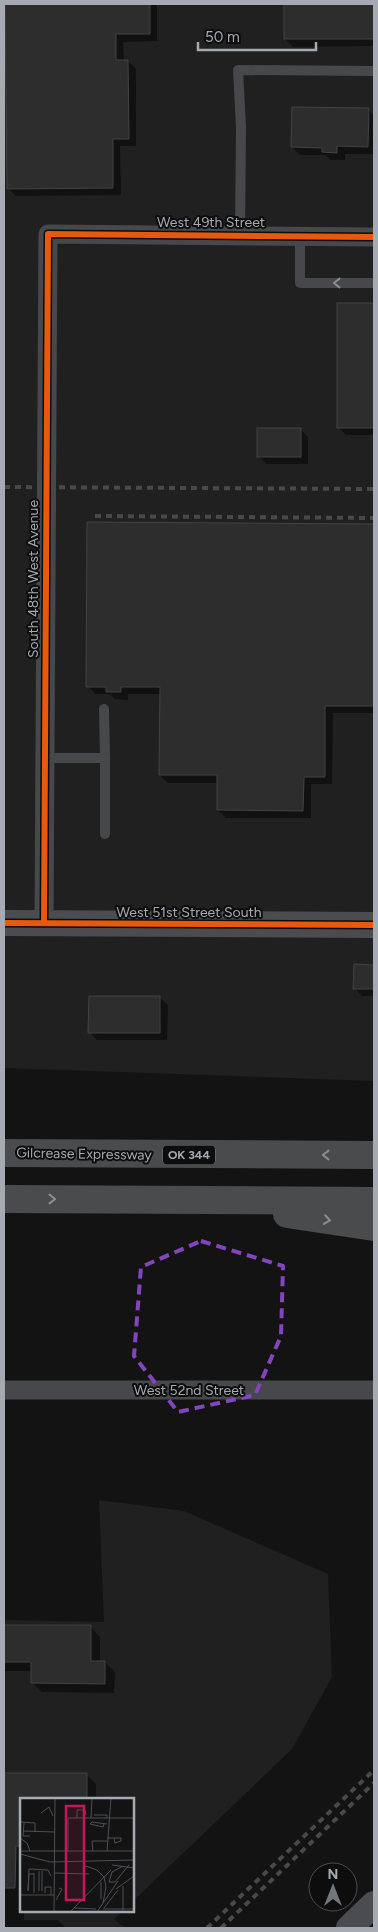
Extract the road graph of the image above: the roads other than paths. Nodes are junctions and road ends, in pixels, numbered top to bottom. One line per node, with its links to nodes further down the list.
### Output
1 (374, 71): 3 (lane)
2 (48, 234): 3 (street, West 49th Street); 8 (street, South 48th West Avenue)
3 (240, 235): 4 (street, West 49th Street)
4 (300, 236): 5 (street, West 49th Street); 6 (lane, one-way to 4)
5 (374, 236)
6 (374, 283)
7 (104, 709): 9 (lane)
8 (45, 758): 9 (lane); 12 (street, South 48th West Avenue)
9 (105, 758): 10 (lane)
10 (105, 834)
11 (4, 923): 12 (street, West 51st Street South)
12 (44, 923): 13 (street, West 51st Street South)
13 (374, 925)
14 (4, 1153): 15 (highway, Gilcrease Expressway / OK 344, one-way to 14)
15 (374, 1155)
16 (4, 1199): 17 (highway, one-way to 17)
17 (192, 1199): 18 (highway); 19 (highway, one-way to 19)
18 (374, 1200)
19 (374, 1227)
20 (4, 1390): 21 (street, West 52nd Street)
21 (374, 1390)
22 (374, 1904): 23 (street)
23 (348, 1928)

